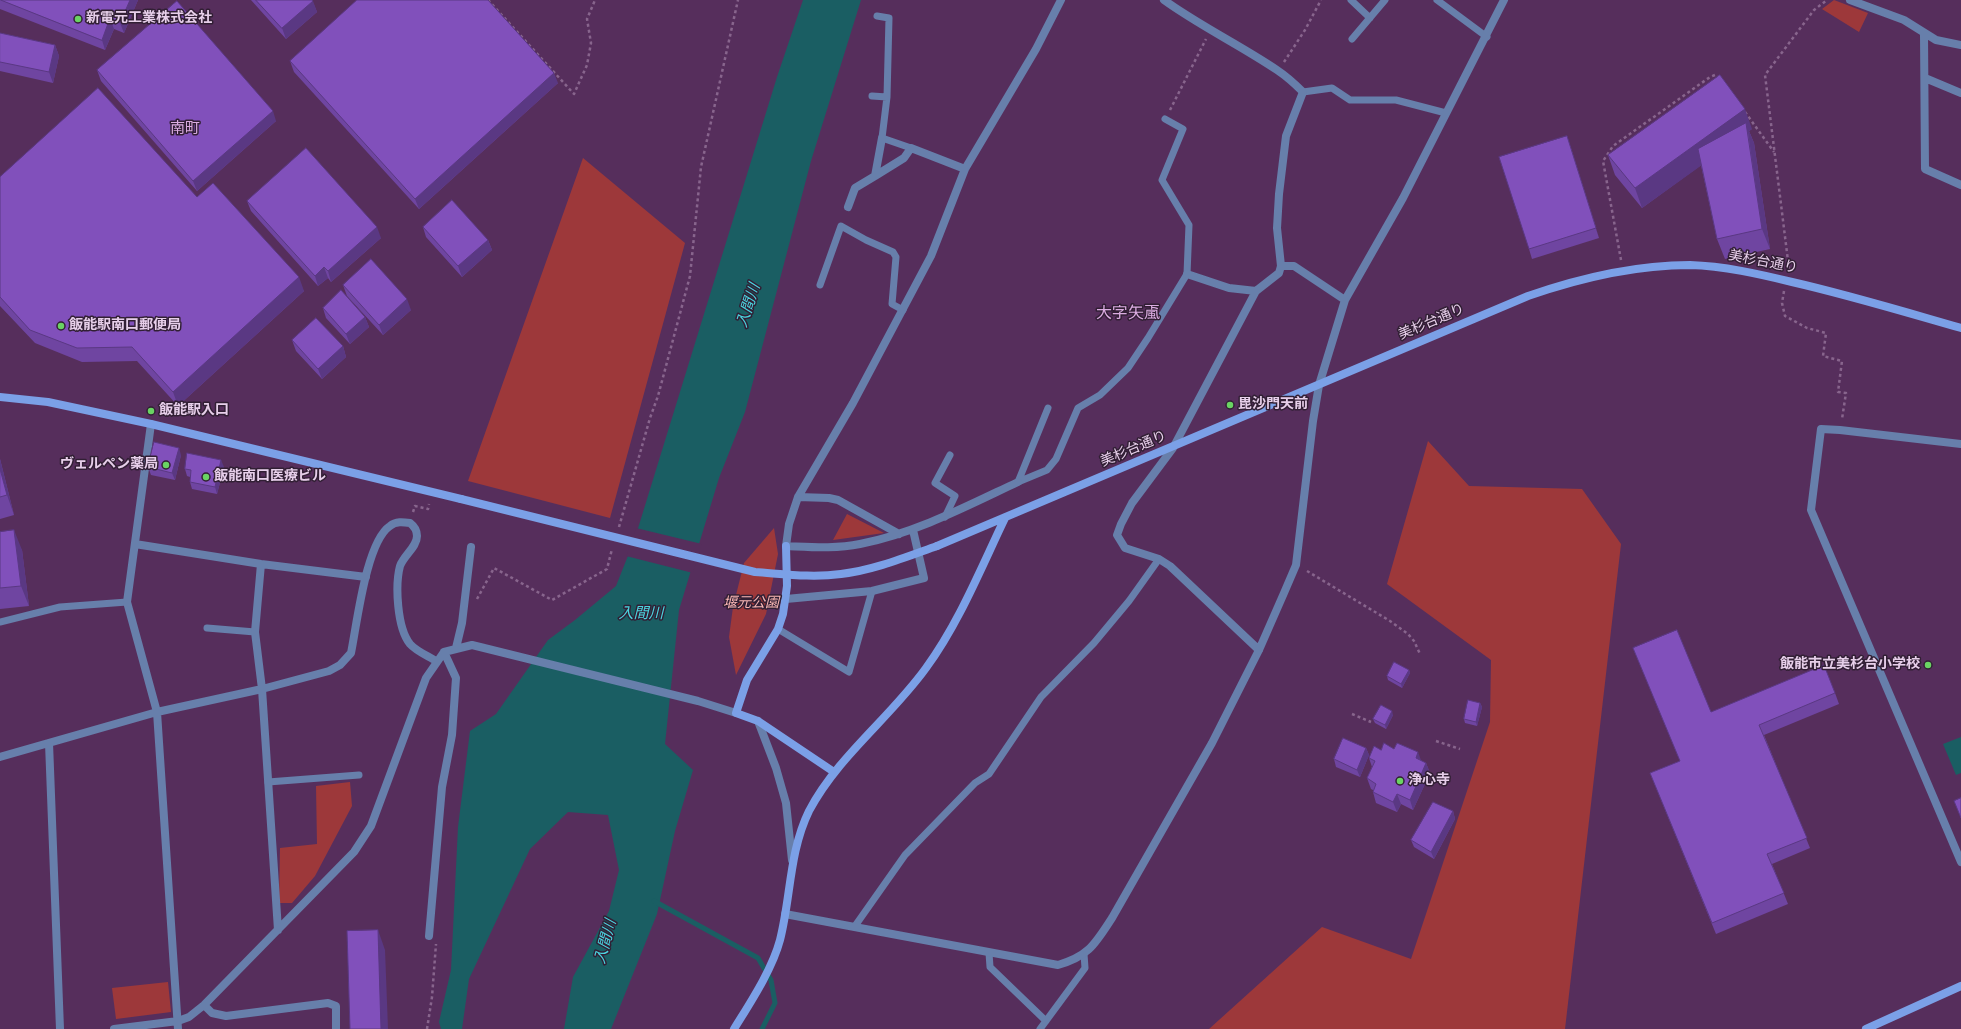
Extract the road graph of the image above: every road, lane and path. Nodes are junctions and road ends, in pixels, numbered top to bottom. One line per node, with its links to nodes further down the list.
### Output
1 (488, 0): 2 (path)
2 (595, 0)
3 (738, 0): 61 (path)
4 (1061, 0): 33 (street)
5 (1164, 0): 15 (street)
6 (1320, 0): 20 (path)
7 (1351, 0): 14 (lane)
8 (1385, 0): 14 (lane)
9 (1437, 0): 17 (lane)
10 (1504, 0): 17 (street)
11 (1827, 0): 32 (path)
12 (1850, 0): 16 (street)
13 (877, 16): 26 (lane)
14 (1370, 18): 18 (lane)
15 (1210, 30): 20 (street); 29 (path)
16 (1924, 35): 19 (street); 22 (street)
17 (1487, 37): 28 (street)
18 (1352, 39)
19 (1961, 45)
20 (1279, 71): 23 (street)
21 (1721, 78): 38 (path)
22 (1925, 78): 24 (street); 35 (street)
23 (1303, 92): 28 (lane); 37 (street)
24 (1961, 93)
25 (872, 96): 26 (lane)
26 (887, 97): 30 (lane)
27 (1743, 109): 32 (path)
28 (1446, 113): 43 (street)
29 (1165, 119): 39 (lane)
30 (882, 138): 31 (lane); 34 (street)
31 (911, 148): 33 (street); 34 (street)
32 (1774, 152): 40 (path)
33 (965, 169): 44 (street)
34 (875, 176): 36 (street)
35 (1961, 185)
36 (848, 207)
37 (1281, 266): 42 (street); 43 (street)
38 (1623, 270): 40 (street, 美杉台通り); 46 (street, 美杉台通り)
39 (1187, 274): 42 (street); 54 (lane)
40 (1789, 281): 45 (street, 美杉台通り); 50 (path)
41 (820, 285): 44 (lane)
42 (1256, 291): 52 (street)
43 (1345, 300): 46 (street)
44 (903, 310): 56 (street)
45 (1961, 328)
46 (1319, 385): 52 (street, 美杉台通り); 69 (street)
47 (0, 396): 49 (street, 美杉台通り)
48 (1048, 408): 54 (lane)
49 (151, 424): 55 (street, 美杉台通り); 63 (street)
50 (1840, 430): 51 (street); 98 (street)
51 (1961, 444)
52 (1173, 448): 58 (street, 美杉台通り); 67 (street)
53 (950, 455): 57 (lane)
54 (1018, 482): 57 (street)
55 (433, 492): 58 (street, 美杉台通り, bridge); 59 (path)
56 (798, 497): 62 (street); 65 (street)
57 (945, 517): 60 (street)
58 (1005, 518): 94 (street)
59 (410, 523): 70 (street); 83 (street)
60 (913, 530): 62 (street); 71 (street)
61 (618, 531)
62 (899, 534): 65 (street)
63 (135, 544): 68 (street); 73 (street)
64 (613, 546): 74 (path)
65 (786, 546): 72 (street)
66 (471, 548): 79 (street)
67 (1158, 559): 80 (street); 100 (lane)
68 (261, 564): 70 (street); 78 (street)
69 (1296, 565): 80 (street); 82 (path)
70 (366, 577): 84 (street)
71 (872, 591): 72 (street); 77 (lane)
72 (786, 599): 77 (street)
73 (126, 602): 75 (lane); 85 (street)
74 (474, 605)
75 (0, 622)
76 (207, 628): 78 (lane)
77 (778, 629): 86 (street)
78 (255, 632): 84 (street)
79 (456, 648): 81 (street); 86 (street)
80 (1259, 650): 104 (street)
81 (444, 652): 83 (street); 102 (street)
82 (1420, 654)
83 (436, 661): 101 (street)
84 (262, 689): 85 (street); 96 (street)
85 (157, 712): 91 (street); 108 (street)
86 (736, 713): 88 (street)
87 (1352, 714): 89 (path)
88 (758, 721): 94 (street); 97 (street)
89 (1371, 722)
90 (1436, 741): 92 (path)
91 (49, 743): 93 (street); 109 (street)
92 (1460, 749)
93 (0, 757)
94 (834, 772): 97 (street)
95 (359, 775): 96 (lane)
96 (268, 782): 101 (street)
97 (792, 860): 99 (street)
98 (1961, 862)
99 (785, 914): 100 (street); 113 (street)
100 (854, 926): 103 (street)
101 (278, 930): 106 (street)
102 (429, 936): 112 (path)
103 (989, 953): 104 (street); 107 (lane)
104 (1084, 954): 107 (lane)
105 (1961, 986): 115 (street)
106 (204, 1005): 108 (street); 111 (street)
107 (1046, 1021): 114 (lane)
108 (178, 1025): 110 (street)
109 (60, 1029)
110 (114, 1029)
111 (336, 1029)
112 (427, 1029)
113 (734, 1029)
114 (1040, 1029)
115 (1866, 1029)

